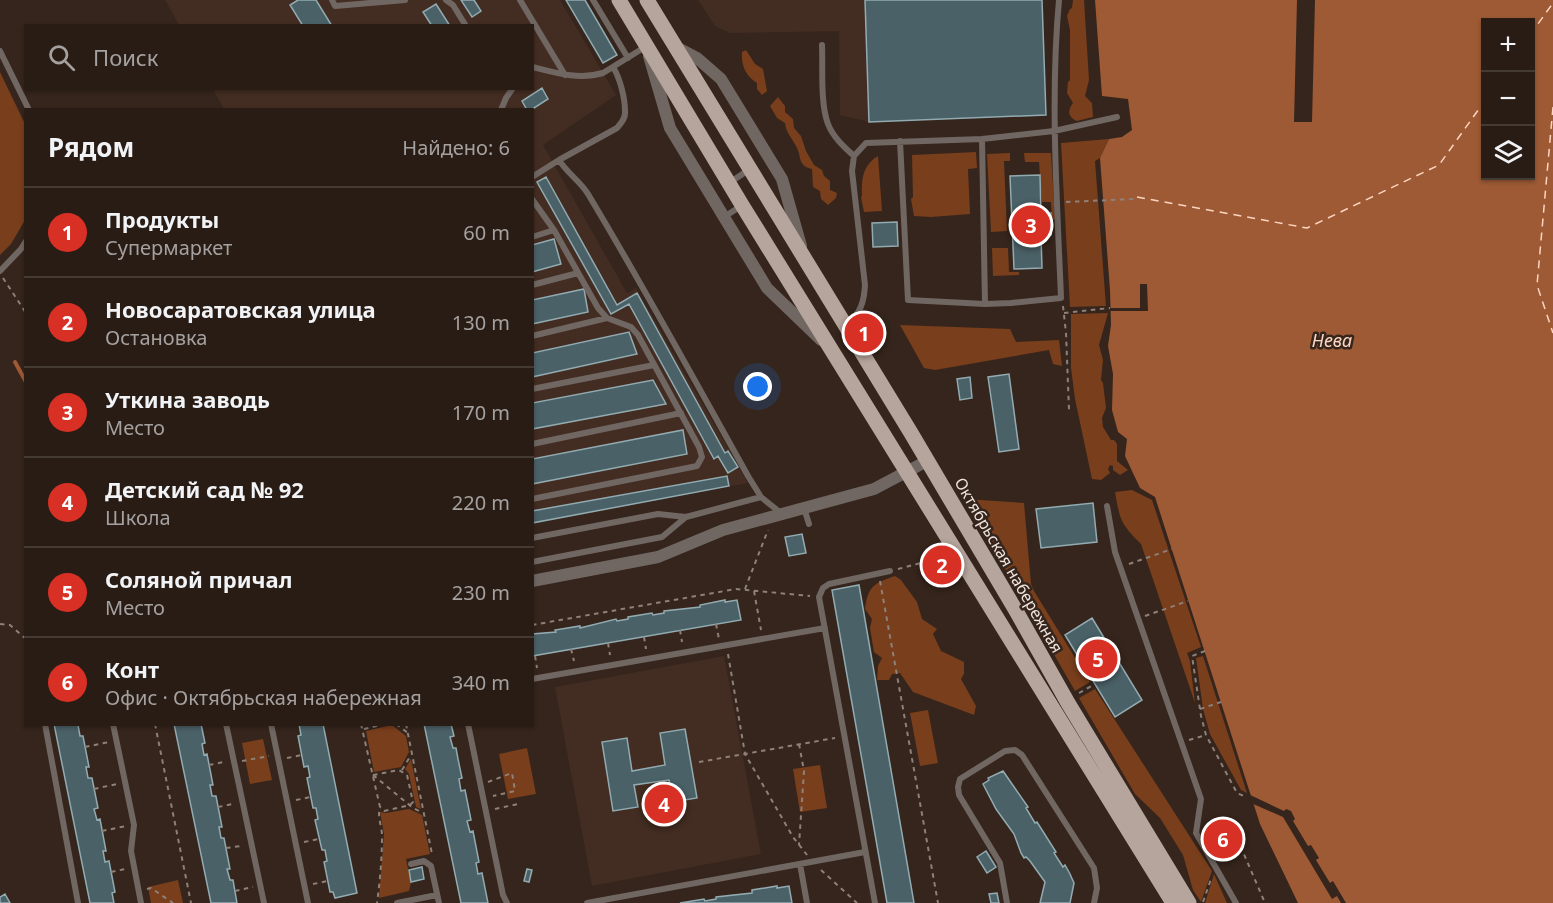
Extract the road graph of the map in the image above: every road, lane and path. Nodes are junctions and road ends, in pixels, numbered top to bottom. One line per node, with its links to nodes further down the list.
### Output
1 (332, 0): 2 (lane)
2 (405, 0)
3 (446, 0): 9 (lane)
4 (520, 0): 17 (lane)
5 (593, 0): 14 (lane)
6 (620, 0): 11 (main road)
7 (647, 0): 12 (main road, Октябрьская набережная)
8 (1059, 0): 22 (lane)
9 (465, 24)
10 (822, 45): 25 (lane)
11 (646, 47): 14 (lane); 29 (main road); 34 (street)
12 (676, 47): 27 (main road, Октябрьская набережная); 38 (street)
13 (0, 51): 19 (lane)
14 (628, 58): 16 (lane)
15 (534, 67): 17 (lane)
16 (613, 67): 17 (lane); 26 (lane)
17 (565, 75)
18 (512, 90): 20 (lane)
19 (28, 108)
20 (502, 108)
21 (1117, 117): 22 (lane)
22 (1054, 131): 23 (lane); 32 (lane)
23 (982, 139): 24 (lane); 43 (lane)
24 (900, 141): 25 (lane); 43 (lane)
25 (854, 156): 48 (lane)
26 (559, 160): 28 (lane); 58 (lane)
27 (750, 169): 29 (lane); 38 (main road, Октябрьская набережная)
28 (534, 176)
29 (728, 183): 33 (main road)
30 (1137, 197): 32 (path)
31 (534, 202): 35 (lane)
32 (1057, 202): 42 (lane)
33 (742, 205): 34 (lane); 50 (main road)
34 (724, 217): 50 (street)
35 (554, 230): 36 (lane); 40 (lane)
36 (534, 236)
37 (24, 244): 39 (lane)
38 (804, 258): 48 (main road, Октябрьская набережная)
39 (0, 272): 45 (path)
40 (578, 273): 41 (lane); 47 (lane)
41 (534, 284)
42 (1061, 298): 43 (lane); 46 (path)
43 (985, 304)
44 (1110, 308): 46 (path)
45 (24, 310)
46 (1064, 313): 53 (path)
47 (606, 318): 49 (lane); 51 (lane)
48 (846, 325): 56 (main road, Октябрьская набережная)
49 (534, 336)
50 (829, 346): 57 (main road)
51 (654, 364): 52 (lane); 54 (lane)
52 (534, 389)
53 (1069, 410)
54 (681, 413): 55 (lane); 59 (lane)
55 (534, 444)
56 (927, 461): 57 (street); 183 (main road, Октябрьская набережная)
57 (907, 473): 61 (street); 182 (main road)
58 (761, 497): 62 (lane); 63 (lane)
59 (534, 499)
60 (1107, 506): 70 (lane)
61 (804, 508): 62 (street); 65 (lane)
62 (782, 514): 73 (street)
63 (686, 518): 66 (lane); 69 (lane)
64 (771, 525): 74 (path)
65 (808, 525)
66 (534, 538)
67 (1172, 549): 70 (path)
68 (936, 559): 71 (path)
69 (534, 562)
70 (1120, 567): 78 (lane)
71 (890, 571): 72 (lane)
72 (879, 573): 76 (lane); 179 (path)
73 (534, 581)
74 (744, 590): 75 (path); 81 (path)
75 (754, 591): 76 (path); 86 (path)
76 (819, 597): 82 (lane)
77 (1188, 601): 78 (path)
78 (1138, 618): 117 (lane)
79 (0, 624): 84 (path)
80 (716, 624): 88 (path)
81 (534, 626)
82 (825, 628): 86 (lane); 115 (lane)
83 (680, 630): 91 (path)
84 (24, 637)
85 (644, 637): 93 (path)
86 (762, 639): 88 (lane)
87 (608, 643): 94 (path)
88 (723, 646): 91 (lane); 121 (path)
89 (572, 649): 95 (path)
90 (1205, 651): 100 (path)
91 (684, 653): 93 (lane)
92 (535, 656): 96 (path)
93 (648, 659): 94 (lane)
94 (612, 665): 95 (lane)
95 (575, 672): 96 (lane)
96 (536, 678)
97 (1095, 684): 98 (path)
98 (1075, 696)
99 (1221, 702): 100 (path)
100 (1200, 709): 114 (path)
101 (45, 726): 165 (lane)
102 (114, 726): 116 (lane)
103 (155, 726): 168 (path)
104 (226, 726): 124 (lane)
105 (271, 726): 123 (lane)
106 (362, 726): 112 (path)
107 (365, 726): 112 (path)
108 (377, 726): 112 (path)
109 (398, 726): 113 (path)
110 (406, 726): 113 (path)
111 (468, 726): 174 (lane)
112 (364, 729): 128 (path)
113 (408, 734): 120 (path)
114 (1206, 735): 117 (path); 134 (path)
115 (844, 736): 118 (path); 151 (lane)
116 (118, 741): 119 (path); 130 (lane)
117 (1181, 743): 185 (lane)
118 (799, 744): 121 (path); 149 (path)
119 (85, 747)
120 (412, 753): 127 (path); 142 (path)
121 (745, 754): 125 (path); 149 (path)
122 (302, 755): 123 (path)
123 (278, 757): 124 (path); 136 (lane)
124 (234, 762): 126 (path); 135 (lane)
125 (699, 762)
126 (210, 765)
127 (402, 770): 128 (path); 138 (path)
128 (373, 775): 138 (path); 140 (path)
129 (493, 780): 132 (path)
130 (126, 782): 131 (path); 143 (lane)
131 (94, 789)
132 (500, 795)
133 (311, 797): 136 (path)
134 (1245, 797)
135 (242, 802): 139 (path); 147 (lane)
136 (287, 802): 148 (lane)
137 (518, 804): 141 (path)
138 (410, 805): 140 (path); 142 (path)
139 (218, 807)
140 (380, 807): 171 (path)
141 (503, 807)
142 (424, 813): 152 (path)
143 (134, 825): 144 (path); 156 (lane)
144 (102, 831)
145 (1238, 838): 186 (path)
146 (319, 840): 148 (path)
147 (251, 844): 150 (path); 160 (lane)
148 (296, 844): 161 (lane)
149 (799, 845): 153 (path)
150 (226, 849)
151 (865, 852): 153 (lane); 178 (lane)
152 (428, 862): 154 (lane); 164 (lane)
153 (812, 862): 155 (lane); 177 (path)
154 (411, 864)
155 (800, 864): 175 (lane); 176 (lane)
156 (134, 867): 157 (path); 166 (lane)
157 (111, 872)
158 (328, 881): 161 (path)
159 (1209, 885): 184 (path)
160 (260, 886): 163 (path); 169 (lane)
161 (304, 886): 170 (lane)
162 (148, 889): 167 (path)
163 (235, 891)
164 (437, 895): 172 (lane); 173 (lane)
165 (78, 903)
166 (141, 903)
167 (173, 903)
168 (191, 903)
169 (264, 903)
170 (308, 903)
171 (377, 903)
172 (398, 903)
173 (439, 903)
174 (507, 903)
175 (587, 903)
176 (807, 903)
177 (857, 903)
178 (875, 903)
179 (938, 903)
180 (1007, 903): 181 (lane)
181 (1094, 903)
182 (1173, 903)
183 (1189, 903)
184 (1203, 903)
185 (1236, 903)
186 (1265, 903)

